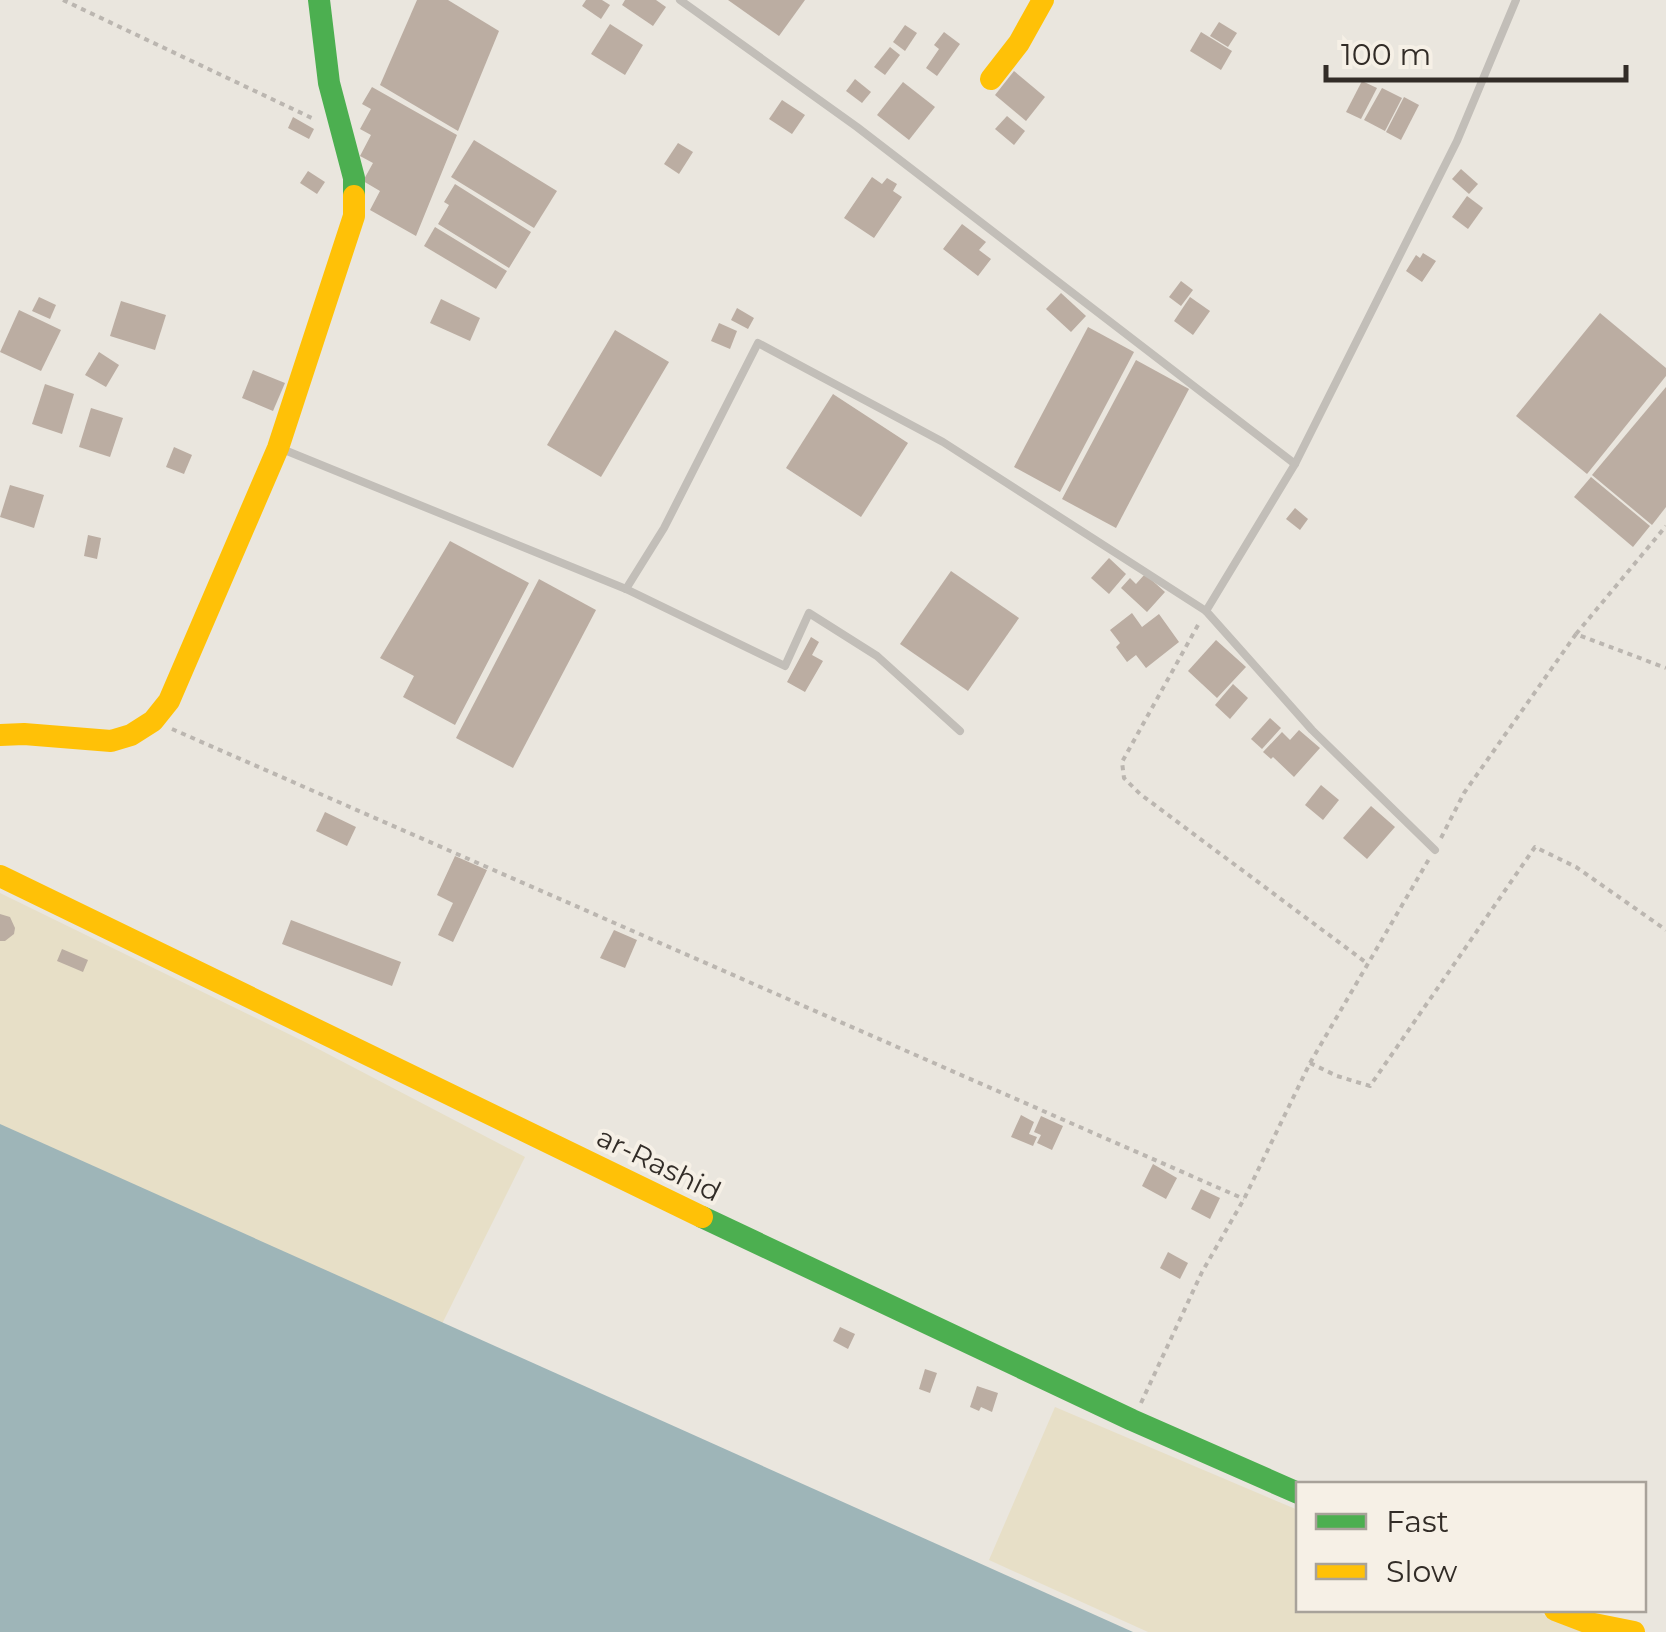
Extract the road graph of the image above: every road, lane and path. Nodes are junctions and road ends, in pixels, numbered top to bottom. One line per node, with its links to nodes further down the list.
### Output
1 (63, 0): 7 (path)
2 (319, 0): 7 (main road)
3 (680, 0): 9 (lane)
4 (1044, 0): 6 (main road)
5 (1516, 0): 9 (lane)
6 (991, 79)
7 (341, 132): 8 (main road)
8 (278, 448): 11 (lane); 15 (main road)
9 (1295, 464): 12 (lane)
10 (1666, 526): 13 (path)
11 (626, 589): 12 (lane); 16 (lane)
12 (1206, 611): 18 (lane); 21 (path)
13 (1576, 634): 14 (path); 18 (path)
14 (1666, 668)
15 (153, 721): 17 (main road); 23 (path)
16 (960, 731)
17 (0, 735)
18 (1435, 850): 21 (path)
19 (0, 876): 24 (main road, ar-Rashid)
20 (1666, 930): 22 (path)
21 (1368, 964): 22 (path)
22 (1310, 1063): 23 (path)
23 (1244, 1199): 24 (path)
24 (1132, 1420): 25 (main road, ar-Rashid)
25 (1296, 1492)
26 (1560, 1612): 27 (main road)
27 (1634, 1632)

